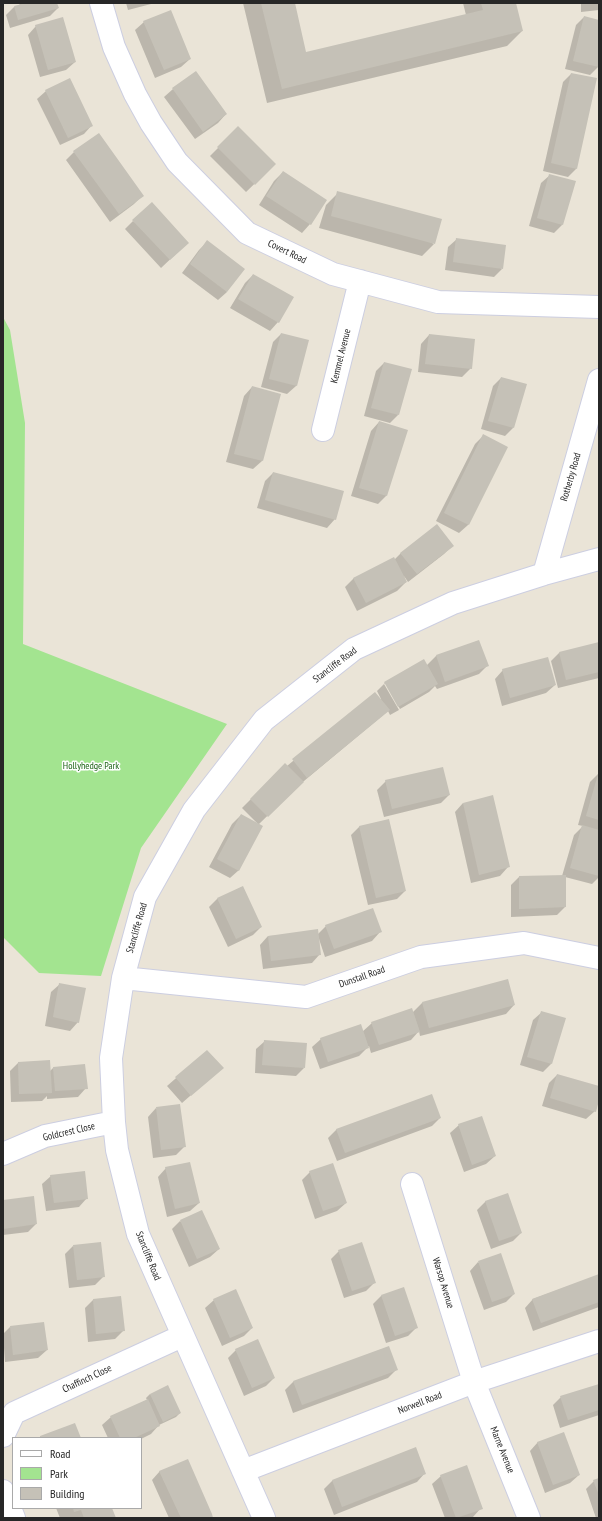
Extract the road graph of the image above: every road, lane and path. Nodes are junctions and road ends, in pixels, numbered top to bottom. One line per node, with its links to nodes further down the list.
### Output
1 (101, 3): 2 (street, Covert Road)
2 (360, 281): 3 (street, Covert Road); 5 (street, Kemmel Avenue)
3 (599, 307)
4 (599, 380): 7 (street, Rotherby Road)
5 (322, 430)
6 (599, 559): 7 (street, Stancliffe Road)
7 (544, 574): 9 (street, Stancliffe Road)
8 (599, 958): 9 (street, Dunstall Road)
9 (123, 978): 10 (street, Stancliffe Road)
10 (114, 1122): 11 (street, Goldcrest Close); 13 (street, Stancliffe Road)
11 (3, 1154)
12 (412, 1184): 15 (street, Warsop Avenue)
13 (182, 1336): 16 (street, Chaffinch Close); 17 (street, Stancliffe Road)
14 (599, 1341): 15 (street, Norwell Road)
15 (474, 1382): 17 (street, Norwell Road); 21 (street, Marne Avenue)
16 (3, 1435)
17 (243, 1471): 20 (street, Stancliffe Road)
18 (3, 1491): 19 (street)
19 (14, 1518)
20 (264, 1518)
21 (529, 1518)

